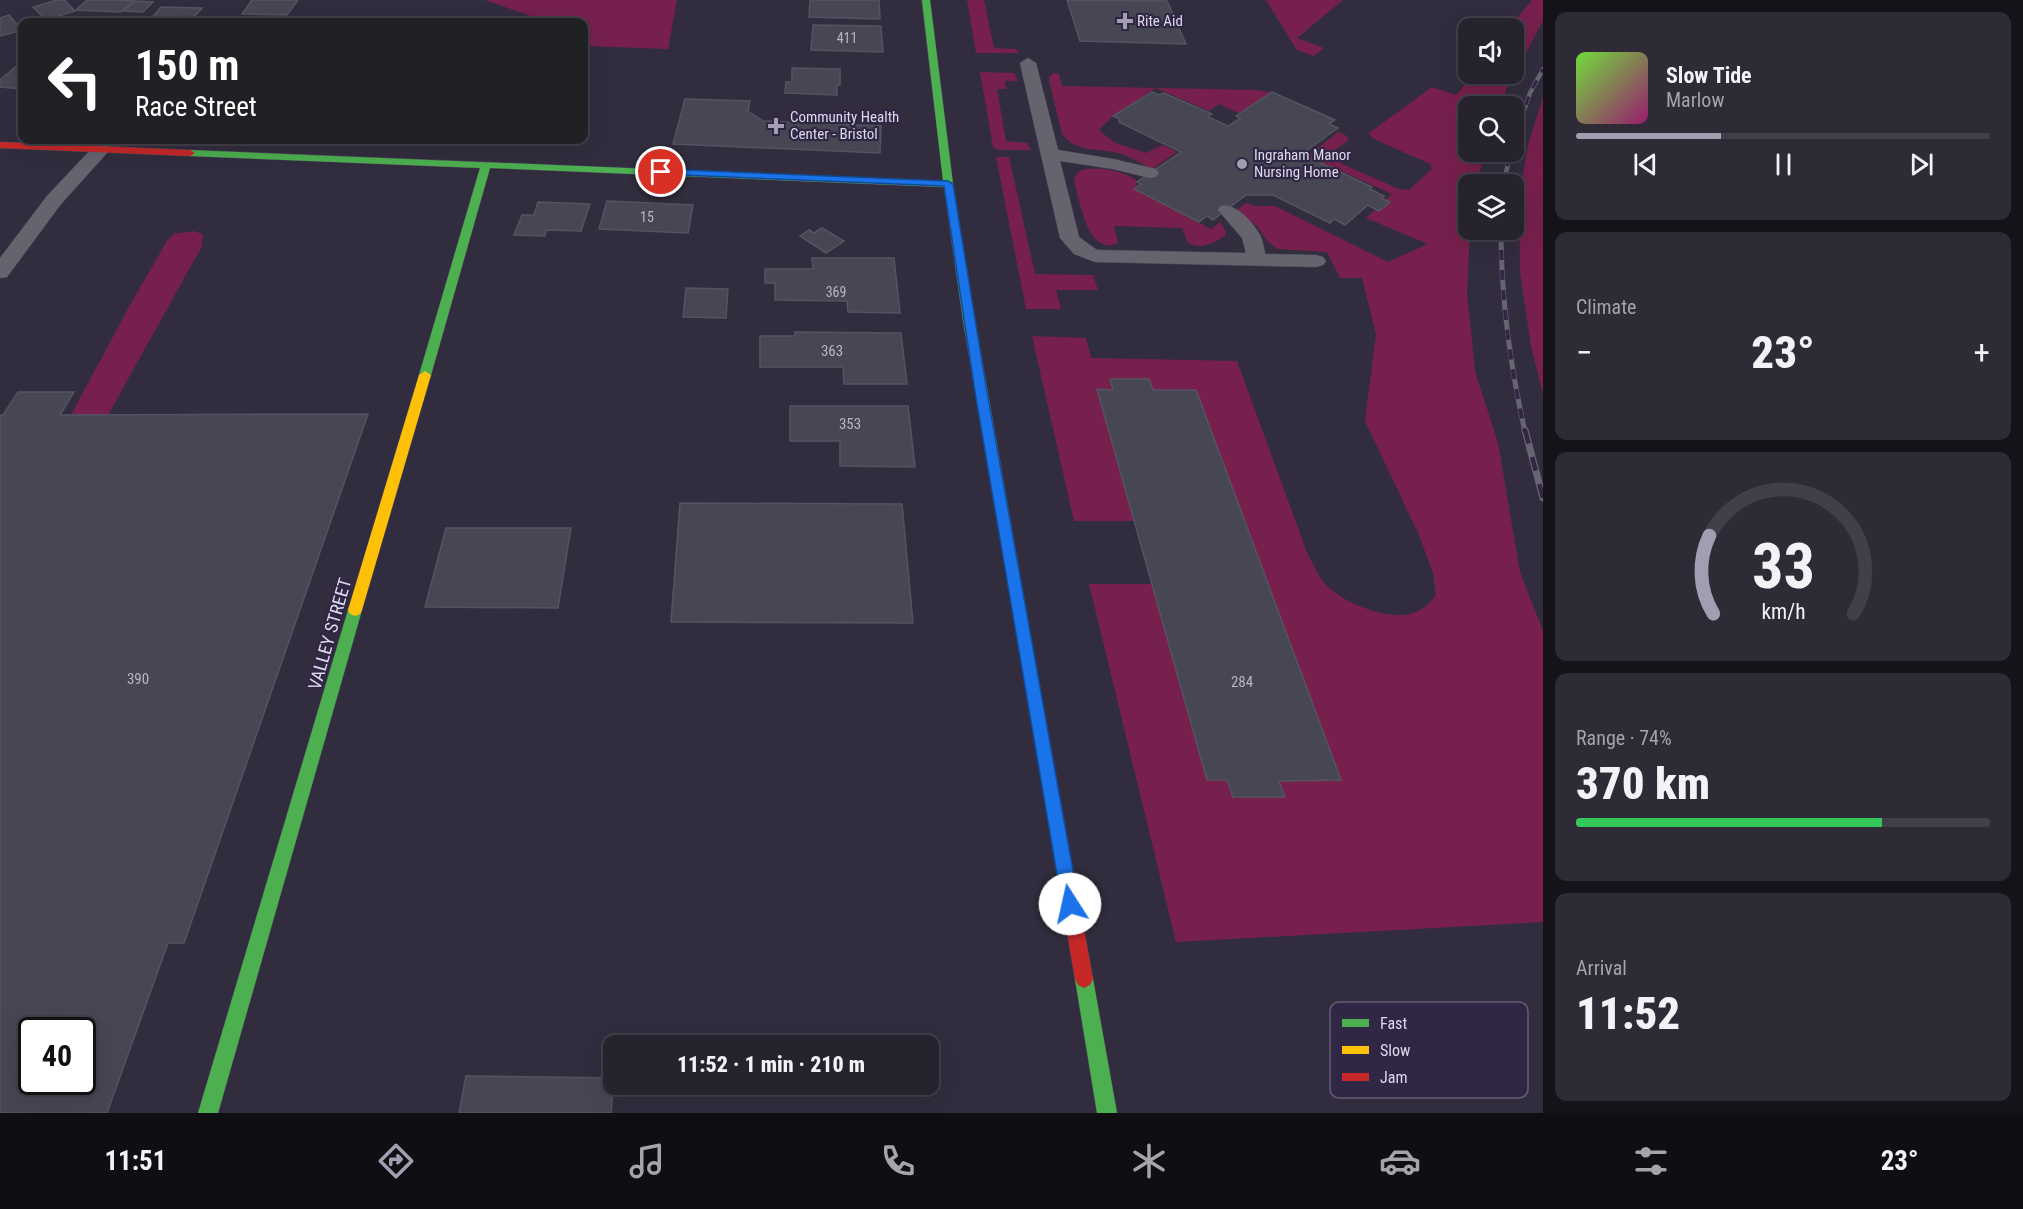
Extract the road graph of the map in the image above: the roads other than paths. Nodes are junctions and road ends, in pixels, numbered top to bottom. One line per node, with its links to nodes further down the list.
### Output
1 (927, 0): 8 (street)
2 (1028, 63): 5 (lane)
3 (0, 145): 4 (street)
4 (101, 149): 6 (street); 12 (lane)
5 (1050, 154): 7 (lane); 10 (lane)
6 (486, 165): 8 (street); 13 (street, VALLEY STREET)
7 (1150, 173)
8 (948, 184): 14 (street)
9 (1227, 210): 10 (lane)
10 (1257, 259): 11 (lane)
11 (1316, 261)
12 (0, 272)
13 (208, 1113)
14 (1107, 1113)

